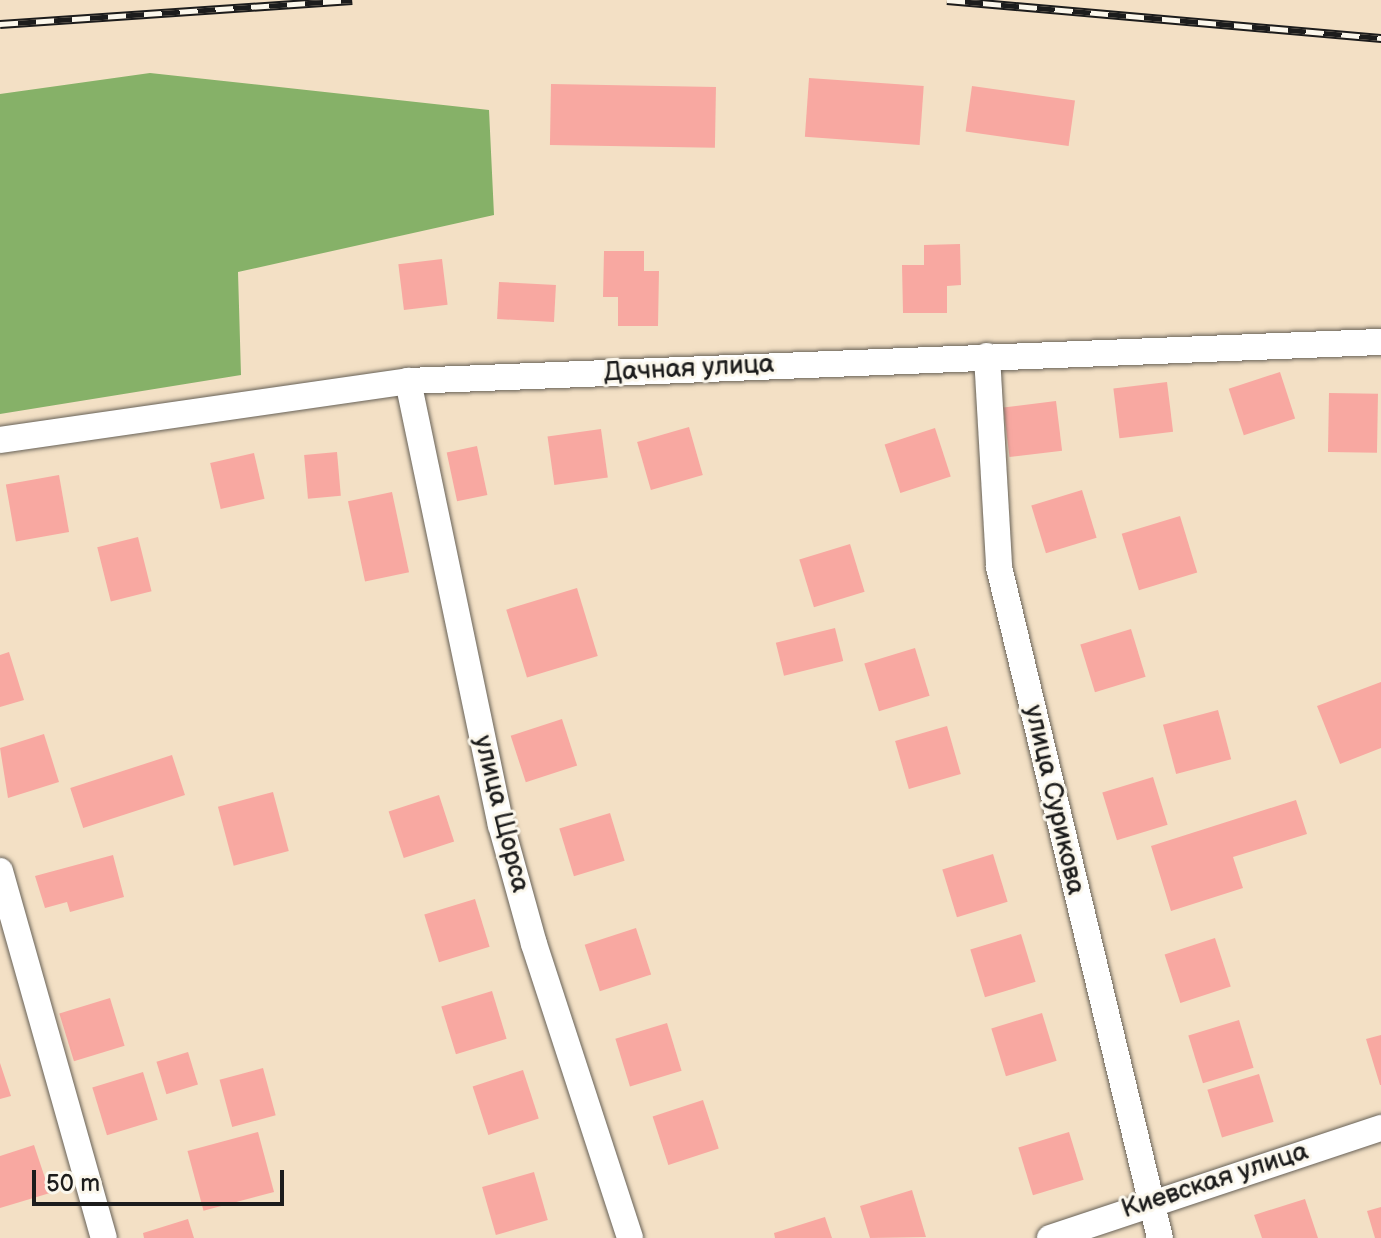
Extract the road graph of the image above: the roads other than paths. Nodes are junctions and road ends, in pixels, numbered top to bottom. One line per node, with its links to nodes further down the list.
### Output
1 (1381, 342): 2 (street, Дачная улица)
2 (987, 356): 3 (street, Дачная улица); 7 (street, улица Сурикова)
3 (408, 381): 4 (street, Дачная улица); 9 (street, улица Щорса)
4 (0, 440)
5 (0, 871): 8 (street)
6 (1381, 1128): 7 (street, Киевская улица)
7 (1148, 1201): 10 (street, Киевская улица); 11 (street, улица Сурикова)
8 (104, 1238)
9 (630, 1238)
10 (1050, 1238)
11 (1160, 1238)

